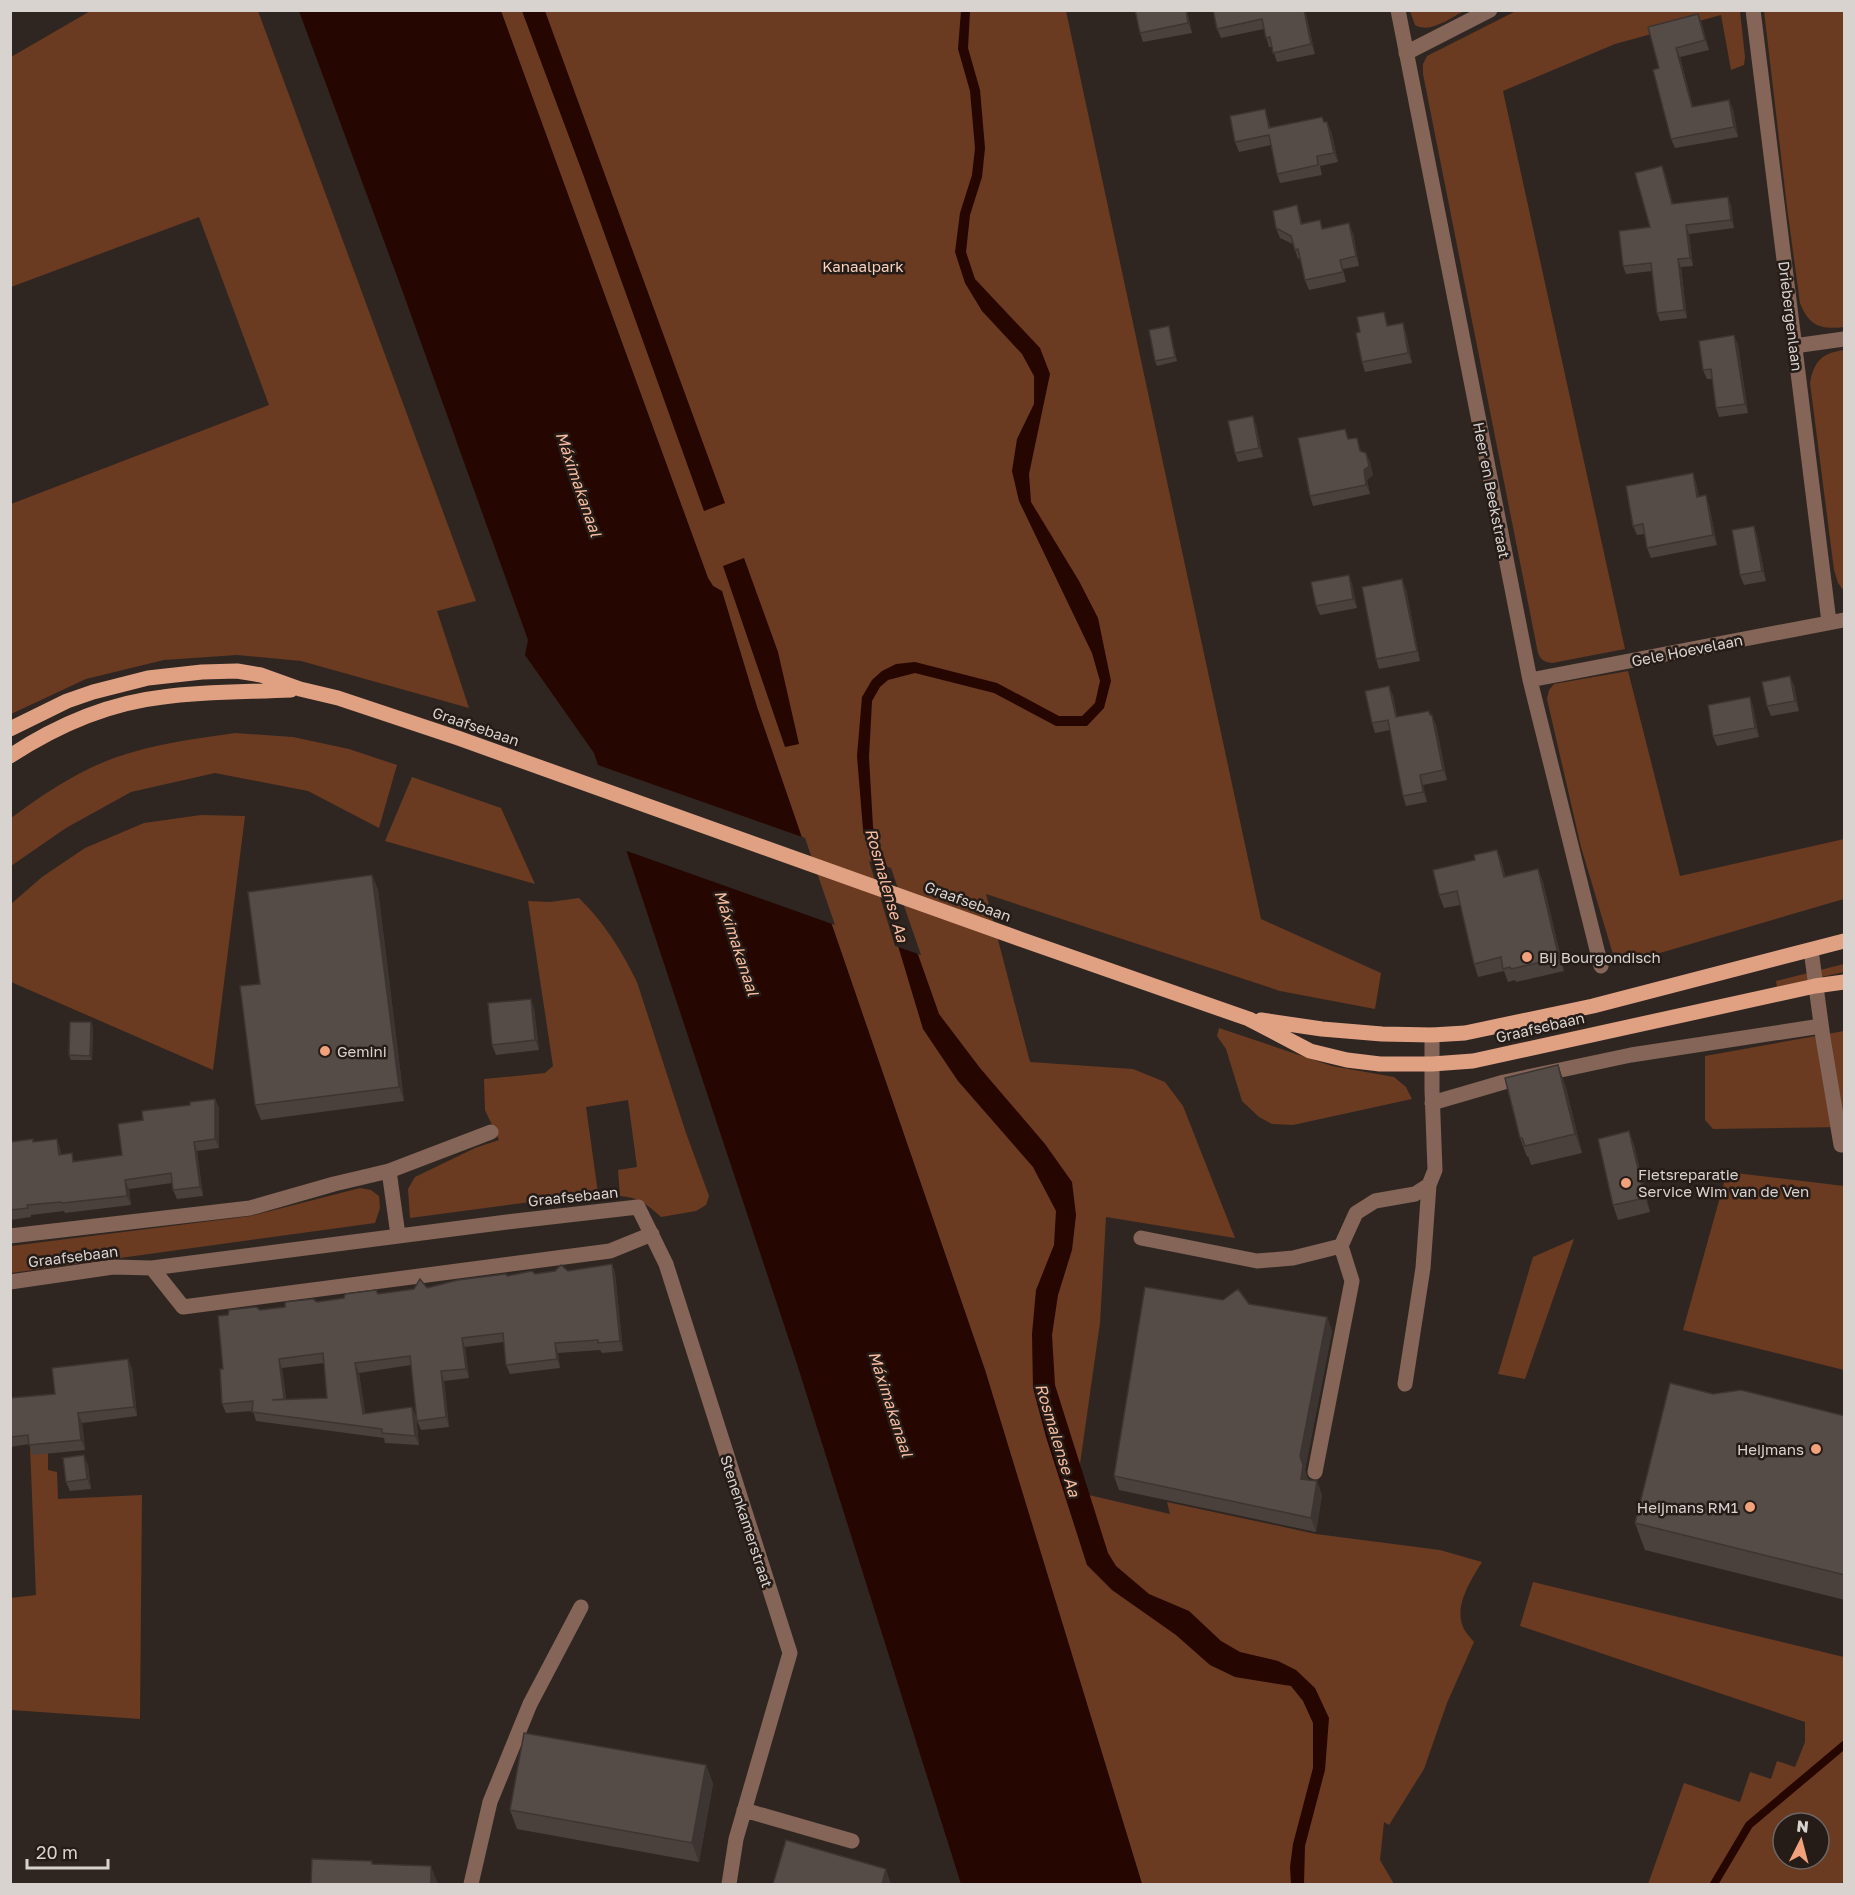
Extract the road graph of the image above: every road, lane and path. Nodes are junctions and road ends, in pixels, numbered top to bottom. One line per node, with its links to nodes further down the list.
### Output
1 (1398, 10): 4 (street, Heer en Beekstraat)
2 (1490, 10): 4 (street)
3 (1754, 10): 6 (street, Driebergenlaan)
4 (1406, 53): 8 (street, Heer en Beekstraat)
5 (1845, 339): 6 (street)
6 (1794, 346): 7 (street, Driebergenlaan)
7 (1837, 621): 8 (street, Gele Hoevelaan)
8 (1530, 680): 14 (street, Heer en Beekstraat)
9 (300, 689): 10 (main road, Graafsebaan); 11 (main road, Graafsebaan); 17 (main road, Graafsebaan)
10 (10, 729)
11 (10, 756)
12 (1845, 941): 13 (main road, Graafsebaan)
13 (1810, 950): 16 (street); 19 (main road, Graafsebaan)
14 (1601, 966)
15 (1845, 982): 16 (main road, Graafsebaan)
16 (1815, 986): 18 (street); 20 (main road, Graafsebaan)
17 (1249, 1019): 19 (main road, Graafsebaan); 20 (main road, Graafsebaan)
18 (1821, 1026): 21 (street); 23 (street)
19 (1432, 1035): 20 (street)
20 (1432, 1064): 21 (street)
21 (1432, 1103): 25 (street)
22 (491, 1132): 24 (street, Graafsebaan)
23 (1845, 1145)
24 (389, 1171): 27 (street); 28 (street, Graafsebaan)
25 (1429, 1185): 30 (street); 33 (street)
26 (652, 1234): 27 (street, Graafsebaan); 31 (street); 36 (street, Stenenkamerstraat)
27 (398, 1235): 31 (street, Graafsebaan)
28 (10, 1236)
29 (1141, 1238): 30 (street)
30 (1341, 1246): 34 (street)
31 (152, 1268): 32 (street, Graafsebaan)
32 (10, 1282)
33 (1405, 1384)
34 (1315, 1472)
35 (581, 1607): 38 (street)
36 (744, 1810): 37 (street); 39 (street, Stenenkamerstraat)
37 (852, 1841)
38 (471, 1884)
39 (729, 1884)

